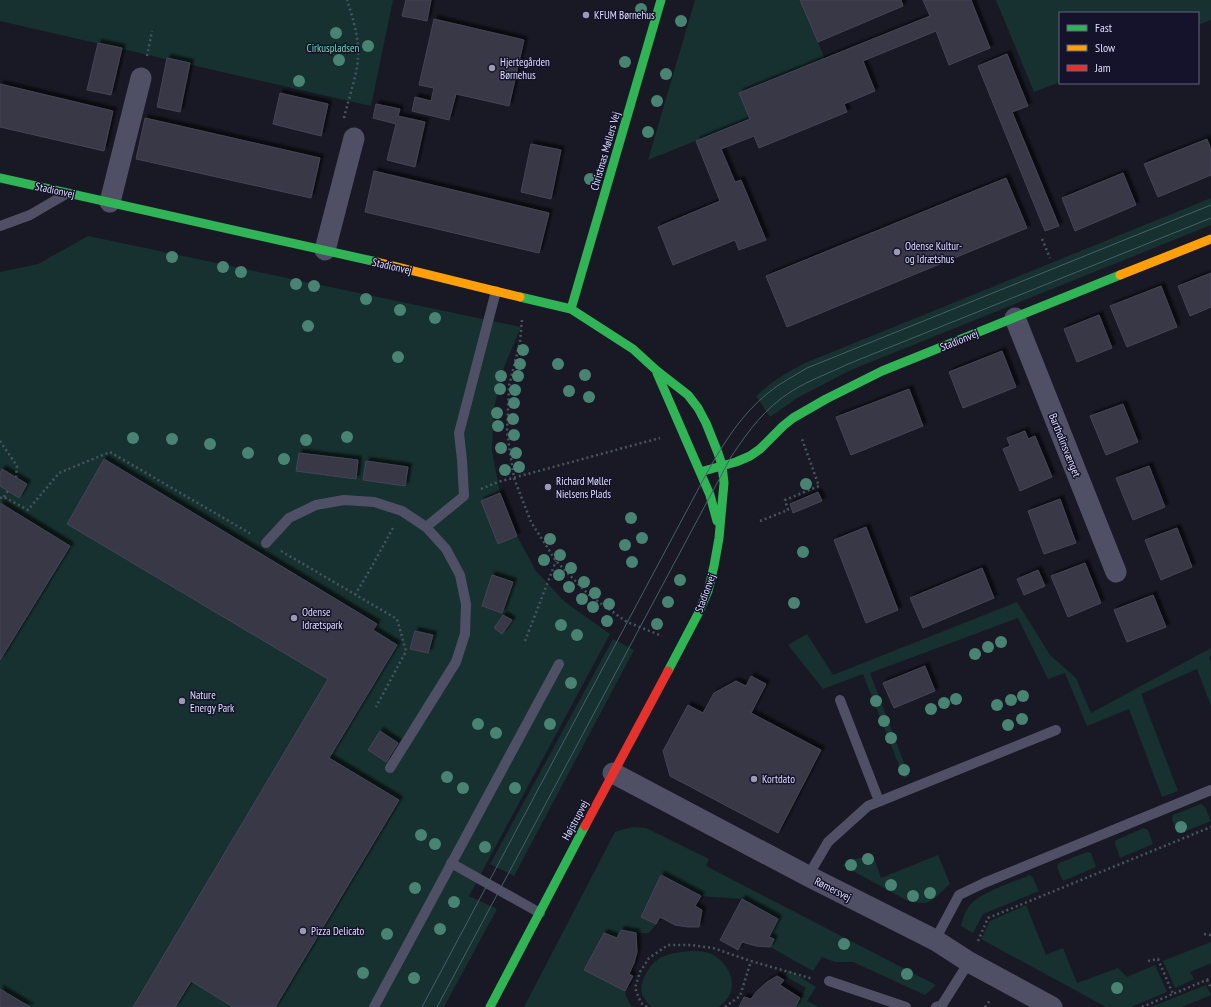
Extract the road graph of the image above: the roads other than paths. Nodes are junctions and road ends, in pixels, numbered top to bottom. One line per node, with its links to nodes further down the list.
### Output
1 (661, 0): 11 (street, Christmas Møllers Vej)
2 (141, 78): 6 (street)
3 (354, 138): 9 (street)
4 (0, 178): 5 (street, Stadionvej)
5 (68, 193): 6 (street, Stadionvej); 7 (lane)
6 (110, 202): 9 (street, Stadionvej)
7 (0, 226)
8 (1211, 239): 12 (street, Stadionvej)
9 (325, 250): 10 (street, Stadionvej)
10 (496, 291): 11 (street, Stadionvej); 16 (lane)
11 (571, 309): 13 (street, Stadionvej)
12 (1015, 318): 14 (street, Stadionvej); 19 (street, Bartholinsvænget)
13 (656, 370): 14 (street, Stadionvej); 15 (street, Stadionvej)
14 (722, 465): 15 (street, Stadionvej); 17 (street, Stadionvej)
15 (700, 472): 17 (street, Stadionvej)
16 (426, 527): 18 (lane); 24 (lane)
17 (719, 538): 20 (street, Stadionvej)
18 (266, 543)
19 (1116, 572)
20 (681, 645): 25 (street, Højstrupvej)
21 (559, 664): 28 (lane)
22 (840, 700): 27 (lane)
23 (1056, 730): 27 (lane)
24 (390, 768)
25 (613, 773): 29 (street, Rømersvej); 30 (street, Højstrupvej)
26 (1211, 790): 31 (lane)
27 (879, 801): 29 (lane)
28 (451, 863): 30 (lane); 34 (lane)
29 (808, 876): 31 (street, Rømersvej)
30 (540, 913): 35 (street, Højstrupvej)
31 (935, 940): 32 (street, Rømersvej)
32 (969, 962): 37 (lane); 38 (street, Rømersvej)
33 (829, 981): 36 (lane)
34 (374, 1007)
35 (490, 1007)
36 (906, 1007)
37 (936, 1007)
38 (1052, 1007)

